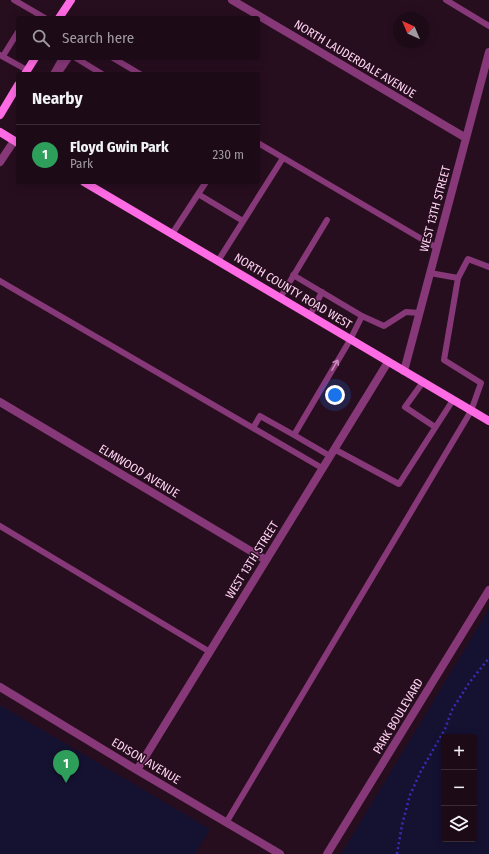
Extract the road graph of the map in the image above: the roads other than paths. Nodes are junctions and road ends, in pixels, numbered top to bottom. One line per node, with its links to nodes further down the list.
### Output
1 (14, 0): 5 (lane)
2 (70, 0): 6 (main road)
3 (232, 0): 7 (street, NORTH LAUDERDALE AVENUE)
4 (446, 0): 9 (lane)
5 (42, 16)
6 (61, 16)
7 (259, 16)
8 (260, 17): 26 (street, NORTH LAUDERDALE AVENUE)
9 (489, 26)
10 (16, 35): 12 (lane)
11 (489, 52): 26 (street, WEST 13TH STREET)
12 (1, 56): 18 (lane)
13 (34, 60): 18 (main road)
14 (61, 60): 19 (lane)
15 (68, 60): 20 (lane)
16 (79, 60): 21 (lane)
17 (116, 60): 22 (lane)
18 (26, 72)
19 (54, 72)
20 (59, 72)
21 (99, 72)
22 (137, 72)
23 (16, 91): 24 (main road)
24 (0, 115)
25 (0, 132): 27 (main road)
26 (466, 138): 37 (street, WEST 13TH STREET)
27 (16, 142): 30 (street)
28 (260, 144): 29 (lane)
29 (283, 158): 35 (lane); 37 (lane)
30 (0, 162)
31 (87, 184): 36 (main road, NORTH COUNTY ROAD WEST)
32 (205, 184): 33 (lane)
33 (198, 194): 35 (lane); 36 (lane)
34 (327, 220): 41 (lane)
35 (243, 221): 38 (lane)
36 (172, 234): 38 (main road, NORTH COUNTY ROAD WEST)
37 (437, 248): 40 (street, WEST 13TH STREET)
38 (218, 261): 45 (main road, NORTH COUNTY ROAD WEST)
39 (489, 267): 42 (lane)
40 (430, 273): 42 (lane); 46 (street, WEST 13TH STREET)
41 (293, 275): 44 (lane); 45 (lane)
42 (458, 278): 55 (lane)
43 (0, 281): 58 (lane)
44 (322, 292): 47 (lane); 48 (lane)
45 (280, 298): 47 (main road, NORTH COUNTY ROAD WEST)
46 (420, 313): 48 (lane); 51 (street, WEST 13TH STREET)
47 (310, 315): 49 (main road, NORTH COUNTY ROAD WEST)
48 (362, 316): 49 (lane)
49 (350, 340): 50 (main road, NORTH COUNTY ROAD WEST); 59 (lane, one-way to 49)
50 (388, 362): 51 (main road, NORTH COUNTY ROAD WEST); 60 (street, WEST 13TH STREET)
51 (404, 371): 52 (main road, NORTH COUNTY ROAD WEST)
52 (423, 382): 53 (main road, NORTH COUNTY ROAD WEST); 57 (lane)
53 (453, 400): 55 (main road, NORTH COUNTY ROAD WEST); 57 (lane)
54 (0, 402): 63 (street, ELMWOOD AVENUE)
55 (471, 411): 56 (main road, NORTH COUNTY ROAD WEST); 68 (lane)
56 (489, 421)
57 (436, 427): 60 (lane)
58 (253, 428): 59 (lane); 61 (lane)
59 (294, 435): 60 (lane)
60 (332, 452): 61 (street, WEST 13TH STREET)
61 (322, 468): 63 (street, WEST 13TH STREET)
62 (0, 526): 65 (lane)
63 (266, 560): 65 (street, WEST 13TH STREET)
64 (489, 590): 70 (street, PARK BOULEVARD)
65 (210, 652): 67 (street, WEST 13TH STREET)
66 (0, 687): 67 (street, EDISON AVENUE)
67 (137, 770): 68 (street, EDISON AVENUE)
68 (226, 823): 69 (street, EDISON AVENUE)
69 (280, 854)
70 (327, 854)

